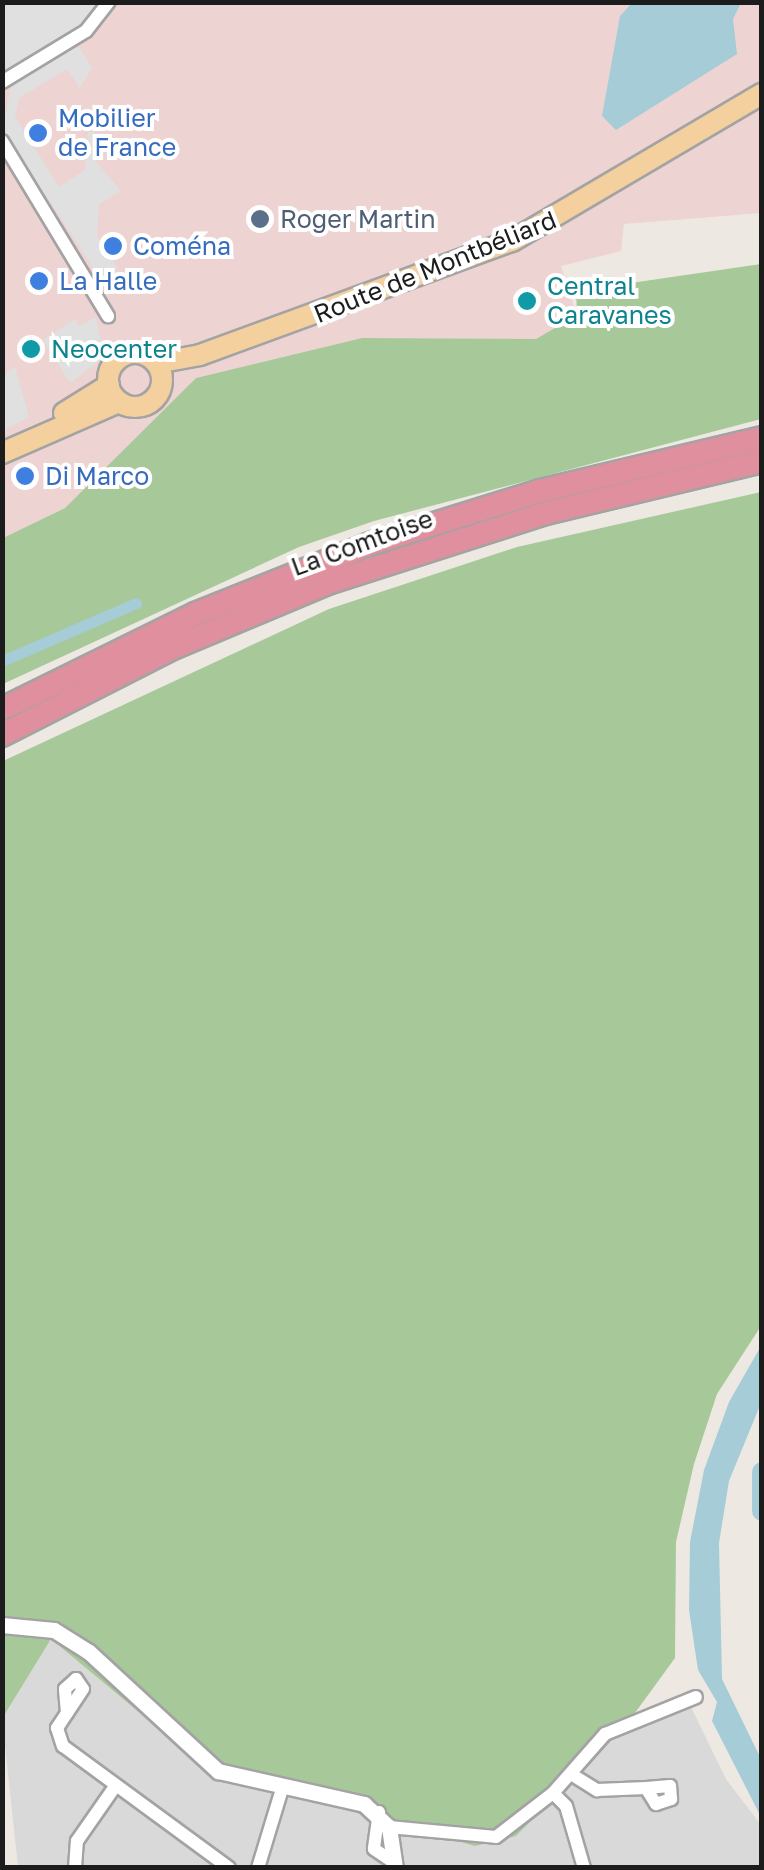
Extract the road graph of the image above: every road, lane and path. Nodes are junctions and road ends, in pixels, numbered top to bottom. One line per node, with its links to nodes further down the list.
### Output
1 (109, 2): 2 (street)
2 (2, 82)
3 (762, 94): 6 (main road, Route de Montbéliard)
4 (2, 141): 5 (street)
5 (108, 316)
6 (160, 372): 7 (main road, Route de Montbéliard); 7 (main road)
7 (114, 393): 9 (main road); 10 (main road)
8 (762, 438): 12 (highway, La Comtoise)
9 (2, 442)
10 (2, 453)
11 (762, 461): 13 (highway, La Comtoise)
12 (2, 709)
13 (2, 735)
14 (2, 1625): 20 (street)
15 (696, 1697): 17 (street)
16 (67, 1713): 18 (street)
17 (571, 1774): 19 (street); 21 (street)
18 (116, 1784): 25 (street); 26 (street)
19 (646, 1788)
20 (282, 1789): 22 (street); 27 (street)
21 (553, 1793): 23 (street); 28 (street)
22 (379, 1812): 23 (street); 24 (street)
23 (390, 1826): 24 (street)
24 (395, 1865)
25 (75, 1868)
26 (228, 1868)
27 (258, 1868)
28 (584, 1868)

